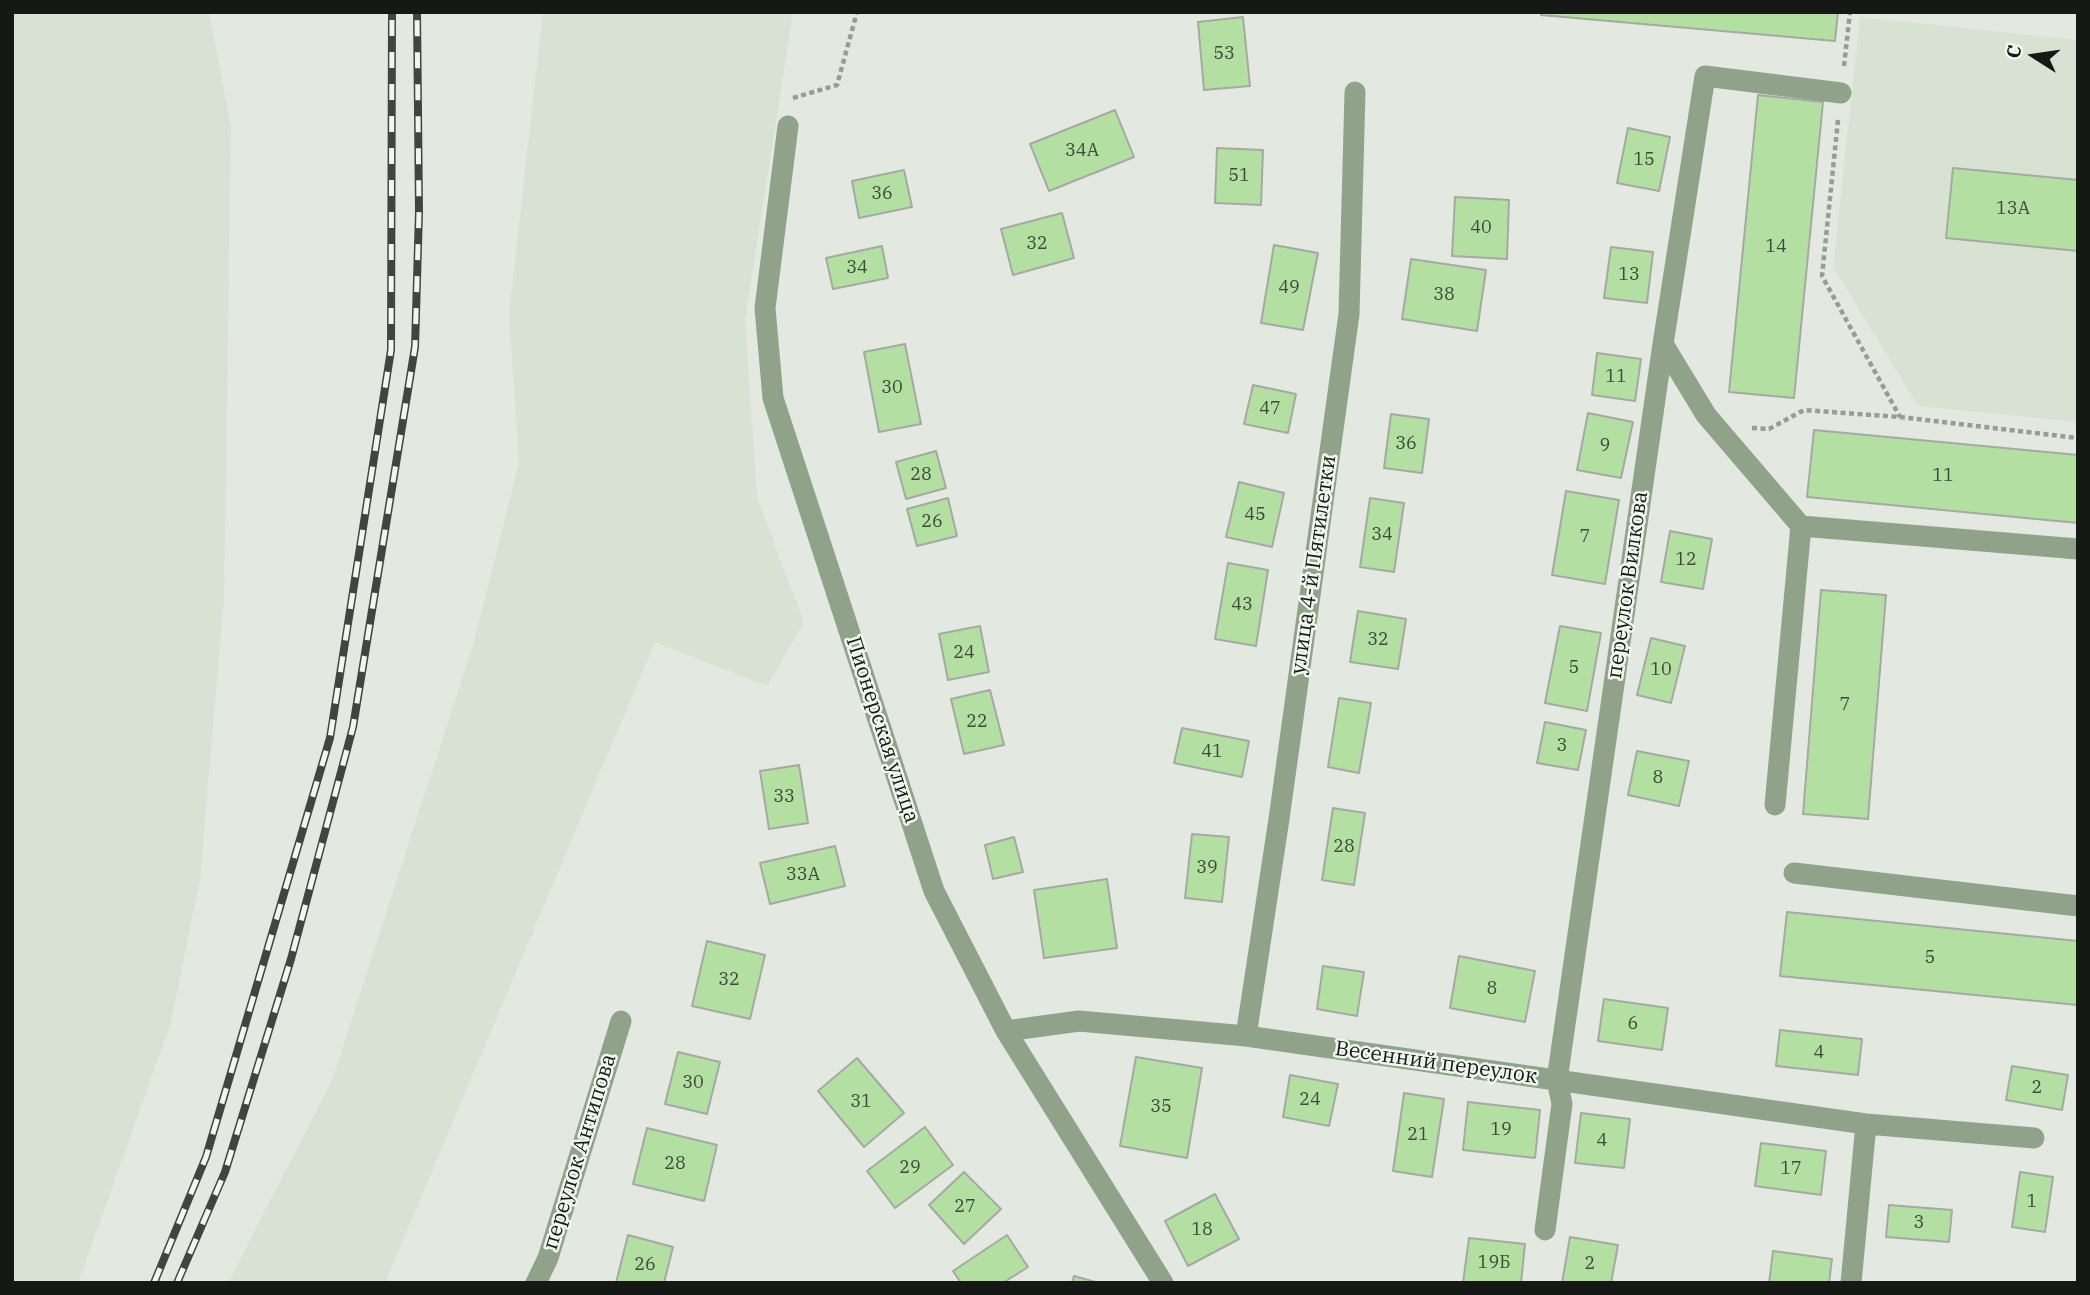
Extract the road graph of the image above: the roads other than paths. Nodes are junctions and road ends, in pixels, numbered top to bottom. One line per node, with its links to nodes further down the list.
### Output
1 (1354, 92): 12 (street, улица 4-й Пятилетки)
2 (1841, 93): 4 (street, переулок Вилкова)
3 (788, 126): 11 (street, Пионерская улица)
4 (1663, 344): 5 (street); 13 (street, переулок Вилкова)
5 (1801, 526): 6 (street); 7 (street)
6 (2078, 549)
7 (1775, 805)
8 (1794, 873): 9 (street)
9 (2078, 906)
10 (621, 1021): 17 (street, переулок Антипова)
11 (1006, 1031): 12 (street, Весенний переулок); 18 (street, Пионерская улица)
12 (1246, 1036): 13 (street, Весенний переулок)
13 (1557, 1080): 14 (street, Весенний переулок); 16 (street, переулок Вилкова)
14 (1866, 1124): 15 (street, Весенний переулок); 19 (street)
15 (2034, 1138)
16 (1545, 1230)
17 (537, 1283)
18 (1163, 1283)
19 (1851, 1283)

